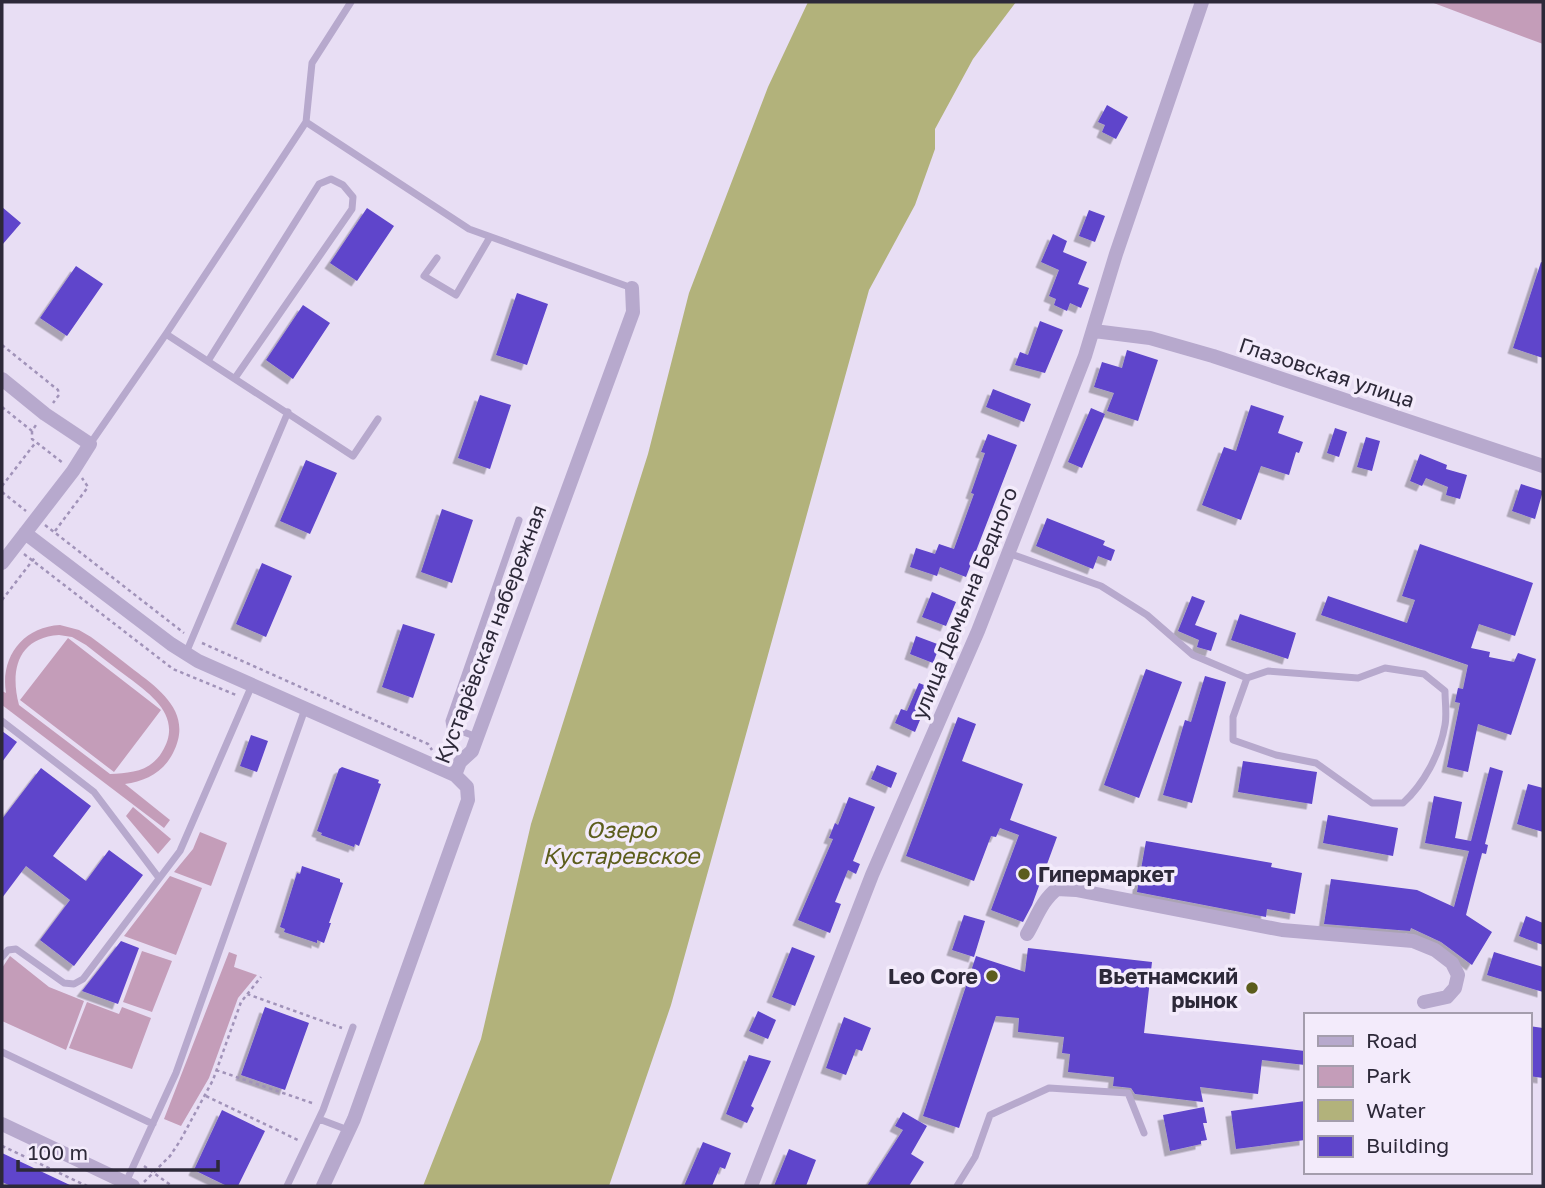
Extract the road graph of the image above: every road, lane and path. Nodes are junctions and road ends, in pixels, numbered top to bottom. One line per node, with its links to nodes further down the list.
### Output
1 (351, 2): 3 (lane)
2 (1202, 2): 7 (street, улица Демьяна Бедного)
3 (306, 122): 4 (lane); 8 (lane)
4 (490, 237): 5 (lane); 6 (lane)
5 (437, 258)
6 (632, 288): 30 (street, Кустарёвская набережная)
7 (1094, 331): 16 (street, Глазовская улица); 22 (street, улица Демьяна Бедного)
8 (166, 334): 9 (lane); 15 (lane)
9 (208, 361): 10 (lane); 10 (lane)
10 (235, 378): 12 (lane)
11 (2, 379): 15 (street)
12 (288, 412): 13 (lane); 24 (lane)
13 (378, 419)
14 (36, 442): 17 (path)
15 (90, 444): 19 (street)
16 (1543, 466)
17 (2, 486)
18 (2, 492): 19 (path)
19 (36, 519): 21 (street); 24 (path)
20 (519, 520): 30 (lane)
21 (25, 533): 23 (street); 25 (street)
22 (1008, 553): 26 (lane); 58 (street, улица Демьяна Бедного)
23 (2, 563)
24 (192, 638): 25 (lane); 31 (path)
25 (186, 653): 27 (street)
26 (1247, 678): 26 (lane)
27 (253, 685): 28 (street); 33 (lane)
28 (305, 709): 31 (street); 46 (lane)
29 (2, 721): 33 (lane)
30 (477, 737): 32 (street, Кустарёвская набережная)
31 (428, 763): 32 (street)
32 (455, 775): 47 (street, Кустарёвская набережная)
33 (159, 878): 35 (lane)
34 (1027, 934): 38 (street)
35 (2, 957)
36 (261, 977): 37 (path)
37 (247, 994): 39 (path); 41 (path)
38 (1424, 1002)
39 (352, 1029): 43 (lane)
40 (2, 1052): 46 (lane)
41 (216, 1070): 42 (path); 43 (path)
42 (205, 1096): 49 (path); 52 (path)
43 (324, 1108): 44 (lane)
44 (319, 1119): 47 (lane); 49 (lane)
45 (2, 1124): 53 (street)
46 (153, 1124): 51 (lane)
47 (349, 1131): 57 (street, Кустарёвская набережная)
48 (1144, 1133): 59 (lane)
49 (307, 1144): 56 (lane)
50 (2, 1146): 54 (path)
51 (135, 1161): 52 (path); 53 (lane)
52 (154, 1171): 53 (path); 55 (path)
53 (132, 1185)
54 (87, 1186)
55 (172, 1186)
56 (287, 1186)
57 (323, 1186)
58 (751, 1186)
59 (957, 1186)

